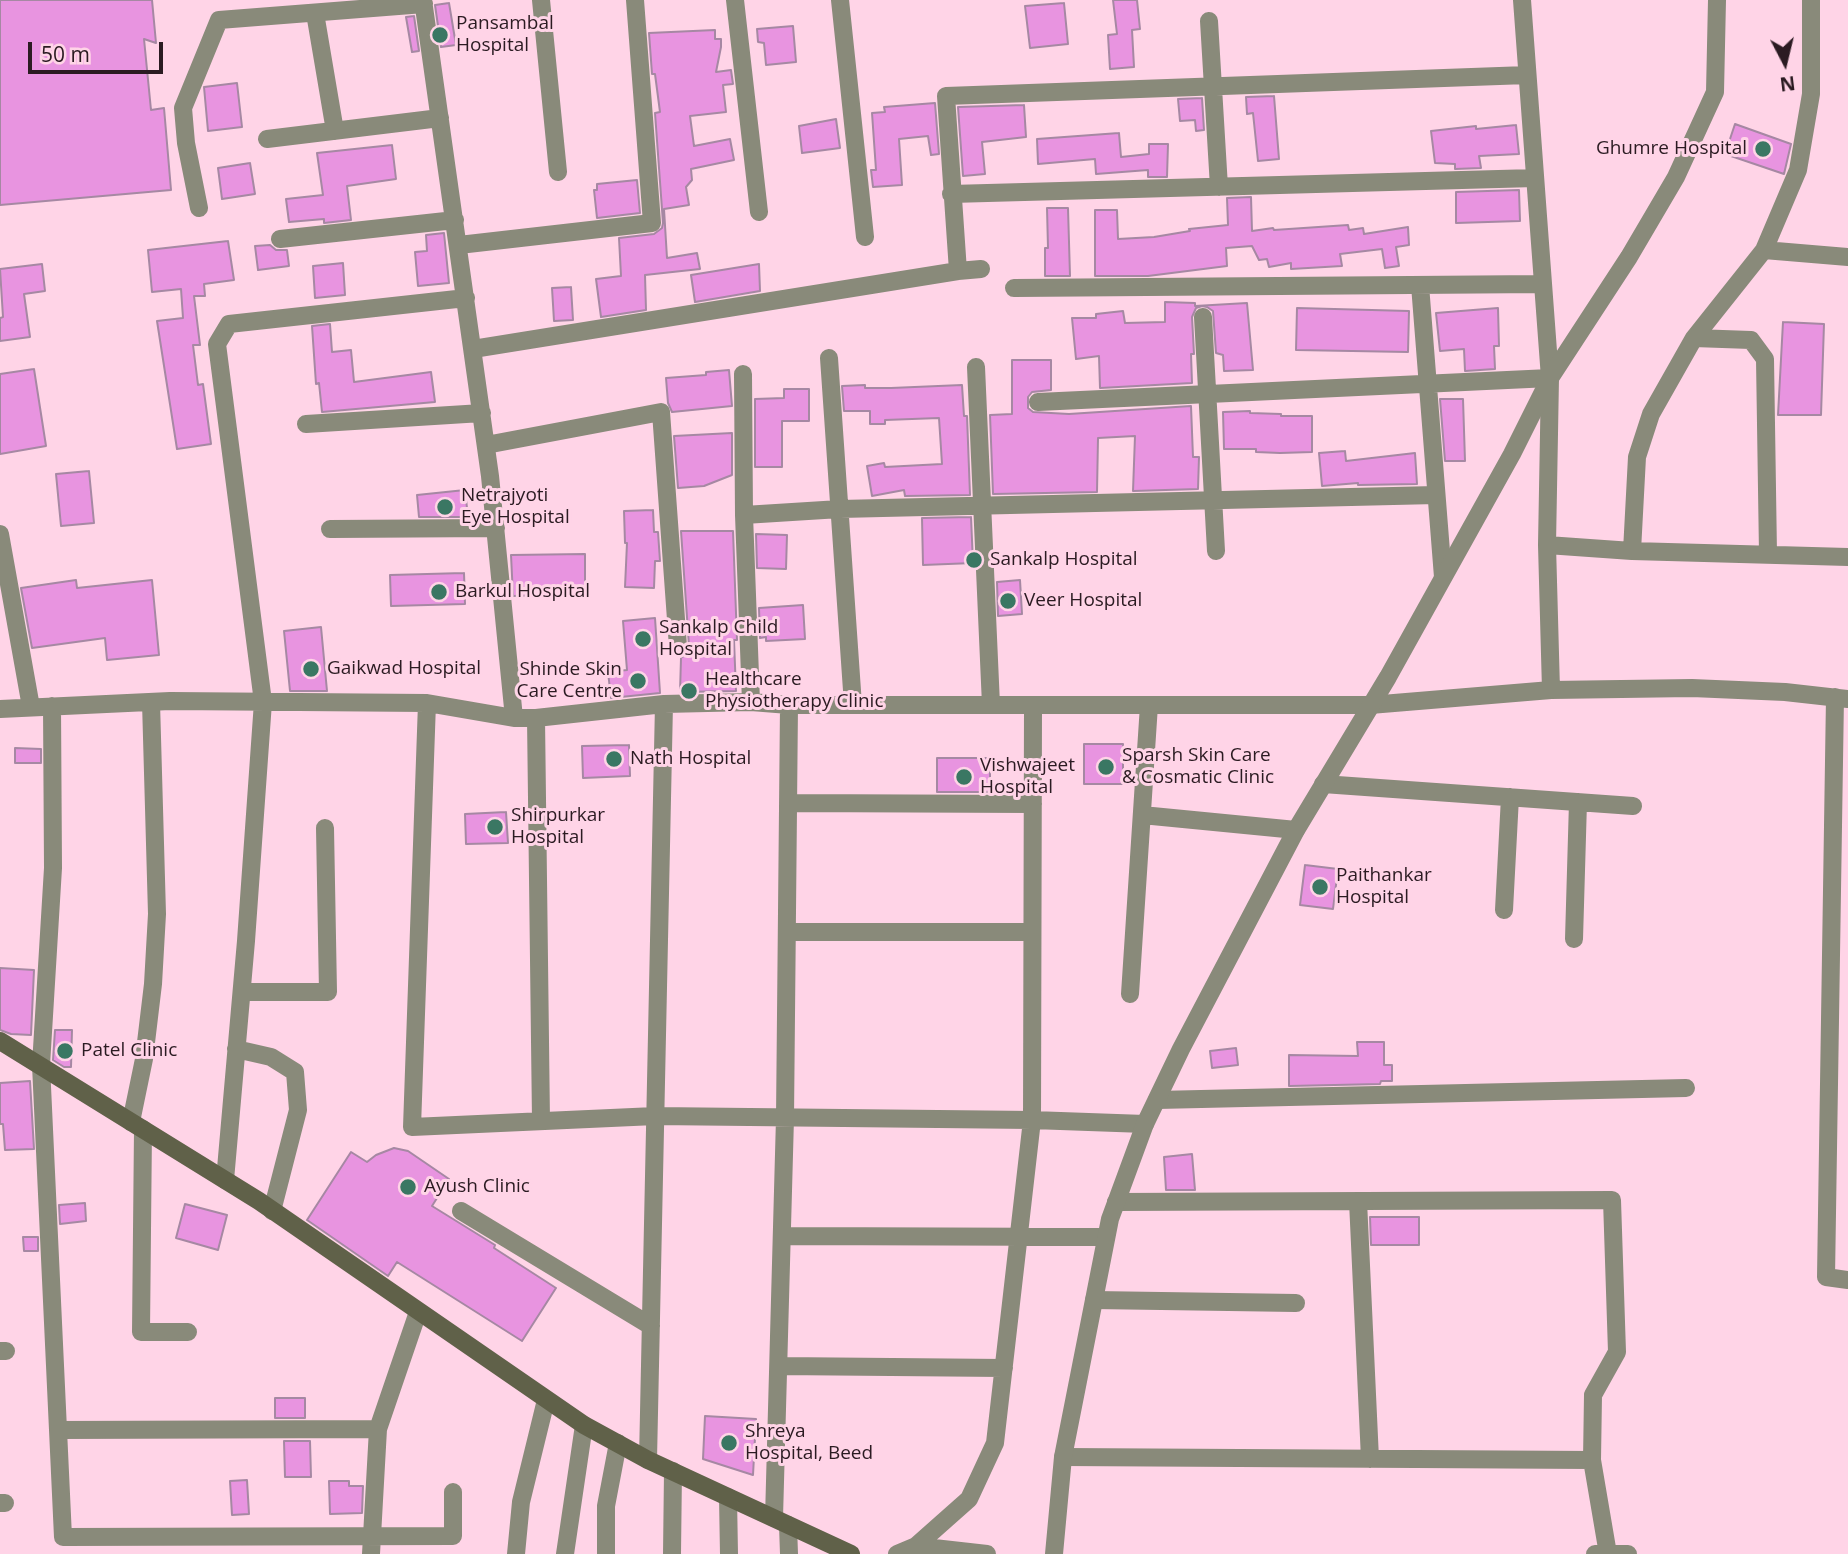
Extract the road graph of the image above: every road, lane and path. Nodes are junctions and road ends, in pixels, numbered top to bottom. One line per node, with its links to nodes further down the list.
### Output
1 (541, 0): 16 (street)
2 (635, 0): 25 (street)
3 (735, 0): 21 (street)
4 (840, 0): 23 (street)
5 (1522, 0): 11 (street)
6 (1717, 0): 40 (street)
7 (1811, 0): 26 (street)
8 (423, 2): 9 (street); 13 (street)
9 (315, 13): 14 (street); 20 (street)
10 (1209, 21): 12 (street)
11 (1527, 75): 12 (street); 17 (street)
12 (1213, 86): 18 (street); 19 (street)
13 (440, 118): 14 (street); 22 (street)
14 (335, 131): 15 (street)
15 (267, 139)
16 (558, 172)
17 (1535, 178): 18 (street); 30 (street)
18 (1220, 187): 19 (street)
19 (951, 194): 29 (street)
20 (199, 208)
21 (758, 212)
22 (455, 220): 24 (street); 25 (street)
23 (865, 237)
24 (280, 239)
25 (459, 245): 33 (street)
26 (1764, 250): 27 (street); 35 (street)
27 (1848, 257)
28 (981, 270): 29 (street)
29 (958, 271): 36 (street)
30 (1543, 284): 31 (street); 40 (street)
31 (1420, 285): 32 (street); 41 (street)
32 (1014, 288)
33 (466, 298): 36 (street); 65 (street)
34 (1203, 317): 42 (street)
35 (1695, 338): 57 (street); 58 (street)
36 (473, 349): 44 (street)
37 (829, 358): 50 (street)
38 (976, 367): 49 (street)
39 (743, 374): 51 (street)
40 (1550, 379): 41 (street); 55 (street); 60 (street)
41 (1428, 384): 42 (street); 47 (street)
42 (1207, 394): 43 (street); 48 (street)
43 (1038, 402)
44 (482, 413): 45 (street); 46 (street)
45 (306, 424)
46 (486, 445): 53 (street); 61 (street)
47 (1436, 495): 48 (street); 60 (street)
48 (1213, 500): 49 (street); 56 (street)
49 (982, 505): 50 (street); 71 (street)
50 (840, 509): 51 (street); 70 (street)
51 (744, 514): 66 (street)
52 (330, 528): 53 (street)
53 (496, 528): 78 (street)
54 (0, 534): 76 (street)
55 (1547, 545): 57 (street); 62 (street)
56 (1216, 551)
57 (1632, 551): 58 (street)
58 (1768, 554): 59 (street)
59 (1848, 557)
60 (1443, 577): 74 (street)
61 (678, 647)
62 (1551, 690): 63 (street); 74 (street)
63 (1841, 698): 114 (street)
64 (151, 702): 65 (street); 75 (street); 105 (street)
65 (263, 702): 67 (street); 93 (street)
66 (751, 702): 68 (street); 69 (street)
67 (427, 703): 78 (street); 103 (street)
68 (664, 704): 79 (street); 100 (street)
69 (789, 705): 70 (street); 83 (street)
70 (853, 705): 71 (street)
71 (990, 705): 72 (street)
72 (1033, 705): 73 (street); 84 (street)
73 (1149, 705): 74 (street); 86 (street)
74 (1370, 705): 80 (street)
75 (52, 706): 76 (street); 97 (street)
76 (31, 707): 77 (street)
77 (0, 709)
78 (514, 718): 79 (street)
79 (536, 718): 103 (street)
80 (1323, 785): 81 (street); 88 (street)
81 (1510, 797): 82 (street); 89 (street)
82 (1578, 802): 85 (street); 92 (street)
83 (788, 803): 84 (street); 90 (street)
84 (1033, 804): 91 (street)
85 (1633, 806)
86 (1142, 815): 88 (street); 94 (street)
87 (325, 828): 93 (street)
88 (1296, 830): 99 (street)
89 (1504, 910)
90 (787, 932): 91 (street); 101 (street)
91 (1032, 932): 102 (street)
92 (1574, 939)
93 (242, 992): 96 (street)
94 (1130, 994)
95 (0, 1041): 97 (main road)
96 (236, 1049): 106 (street); 109 (street)
97 (40, 1065): 105 (main road); 125 (street)
98 (1686, 1088): 99 (street)
99 (1157, 1100): 104 (street)
100 (656, 1116): 101 (street); 103 (street); 118 (street)
101 (786, 1118): 102 (street); 111 (street)
102 (1032, 1120): 104 (street); 112 (street)
103 (541, 1121)
104 (1145, 1124): 108 (street)
105 (137, 1125): 106 (main road); 119 (street)
106 (225, 1180): 109 (main road)
107 (1358, 1201): 108 (street); 128 (street); 130 (street)
108 (1116, 1202): 113 (street)
109 (272, 1210): 117 (main road)
110 (461, 1211): 118 (street)
111 (782, 1236): 112 (street); 120 (street)
112 (1018, 1237): 113 (street); 121 (street)
113 (1106, 1237): 115 (street)
114 (1848, 1280)
115 (1094, 1300): 116 (street); 127 (street)
116 (1296, 1303)
117 (418, 1312): 122 (main road); 124 (street)
118 (651, 1326): 129 (street)
119 (188, 1332)
120 (779, 1366): 121 (street); 134 (street)
121 (1004, 1368): 136 (street)
122 (545, 1400): 123 (main road); 137 (street)
123 (584, 1425): 126 (main road); 138 (street)
124 (378, 1429): 125 (street); 135 (street)
125 (58, 1430): 135 (street)
126 (618, 1443): 129 (main road); 139 (street)
127 (1063, 1457): 128 (street); 146 (street)
128 (1370, 1459): 130 (street)
129 (648, 1460): 131 (main road)
130 (1592, 1460): 148 (street)
131 (673, 1471): 133 (main road); 140 (street)
132 (453, 1492): 135 (street)
133 (728, 1497): 134 (main road); 141 (street)
134 (781, 1521): 142 (street); 143 (main road)
135 (372, 1545)
136 (916, 1546): 144 (street); 145 (street)
137 (516, 1554)
138 (565, 1554)
139 (606, 1554)
140 (672, 1554)
141 (729, 1554)
142 (789, 1554)
143 (851, 1554)
144 (897, 1554)
145 (987, 1554)
146 (1055, 1554)
147 (1595, 1554): 148 (street)
148 (1608, 1554): 149 (street)
149 (1628, 1554)

